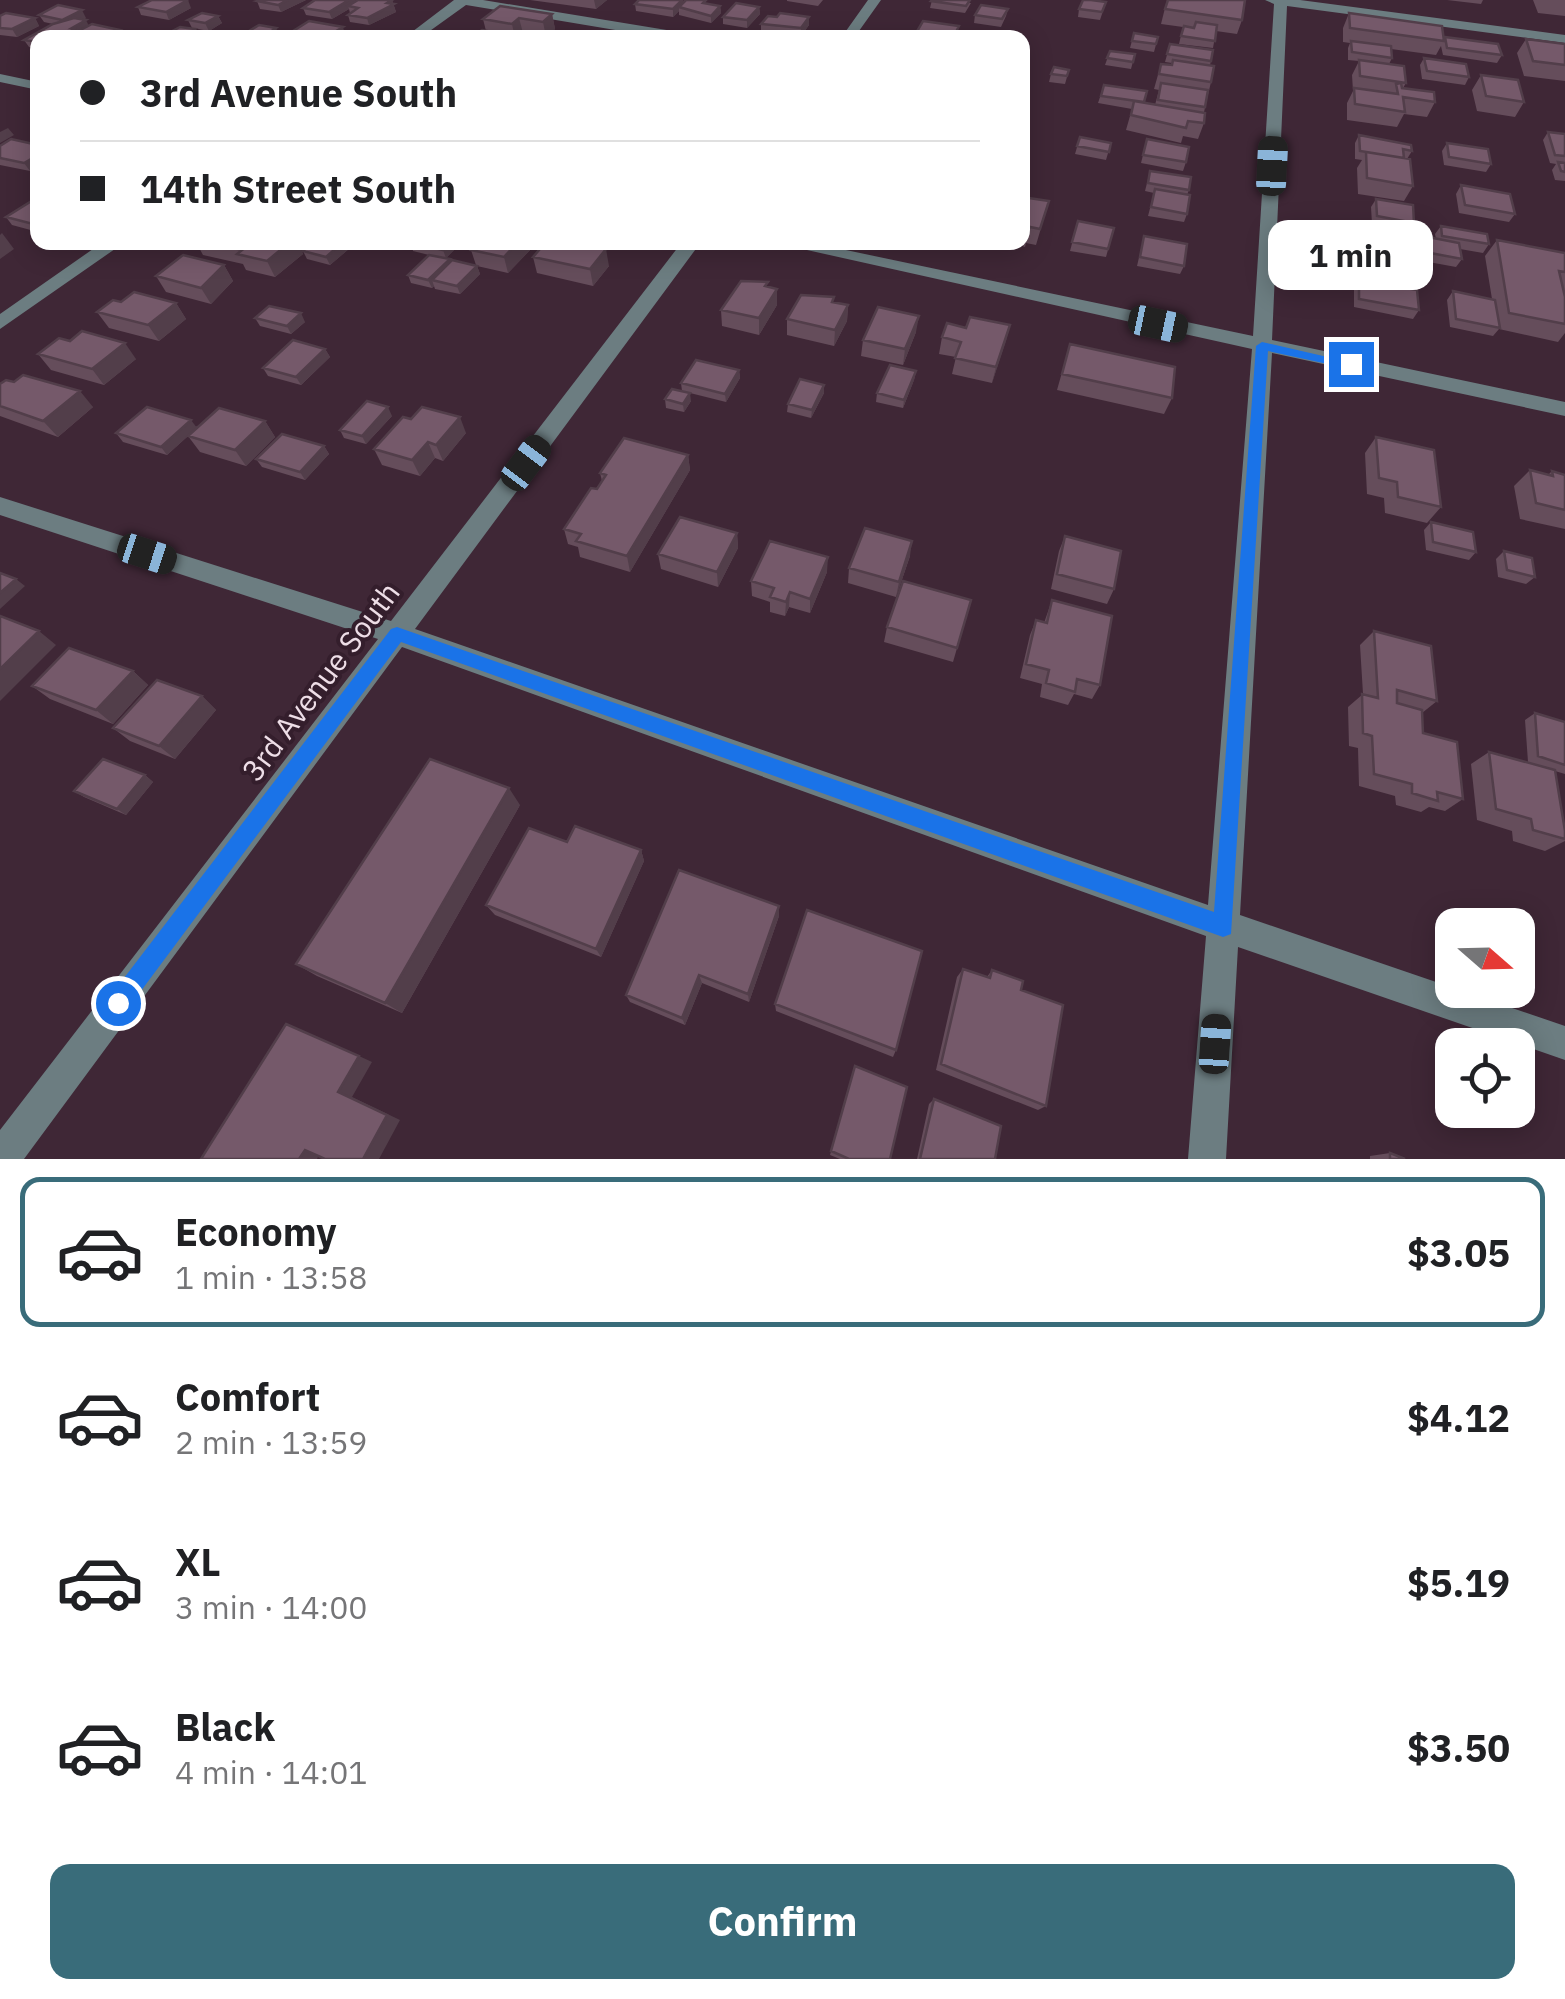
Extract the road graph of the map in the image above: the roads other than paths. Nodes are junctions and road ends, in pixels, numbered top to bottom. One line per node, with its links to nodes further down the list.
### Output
1 (462, 0): 5 (street); 6 (street)
2 (875, 0): 7 (street)
3 (1271, 0): 4 (street)
4 (1281, 1): 8 (street); 15 (street)
5 (421, 30)
6 (643, 30)
7 (853, 30)
8 (1565, 39)
9 (0, 78): 10 (street)
10 (30, 84)
11 (105, 250): 14 (street)
12 (686, 250): 18 (street, 3rd Avenue South)
13 (817, 250): 15 (street)
14 (0, 324)
15 (1262, 346): 16 (street); 19 (street)
16 (1565, 409)
17 (0, 506): 18 (street)
18 (397, 634): 19 (street); 21 (street, 3rd Avenue South)
19 (1223, 926): 20 (street); 22 (street)
20 (1565, 1043)
21 (1, 1159)
22 (1207, 1159)

